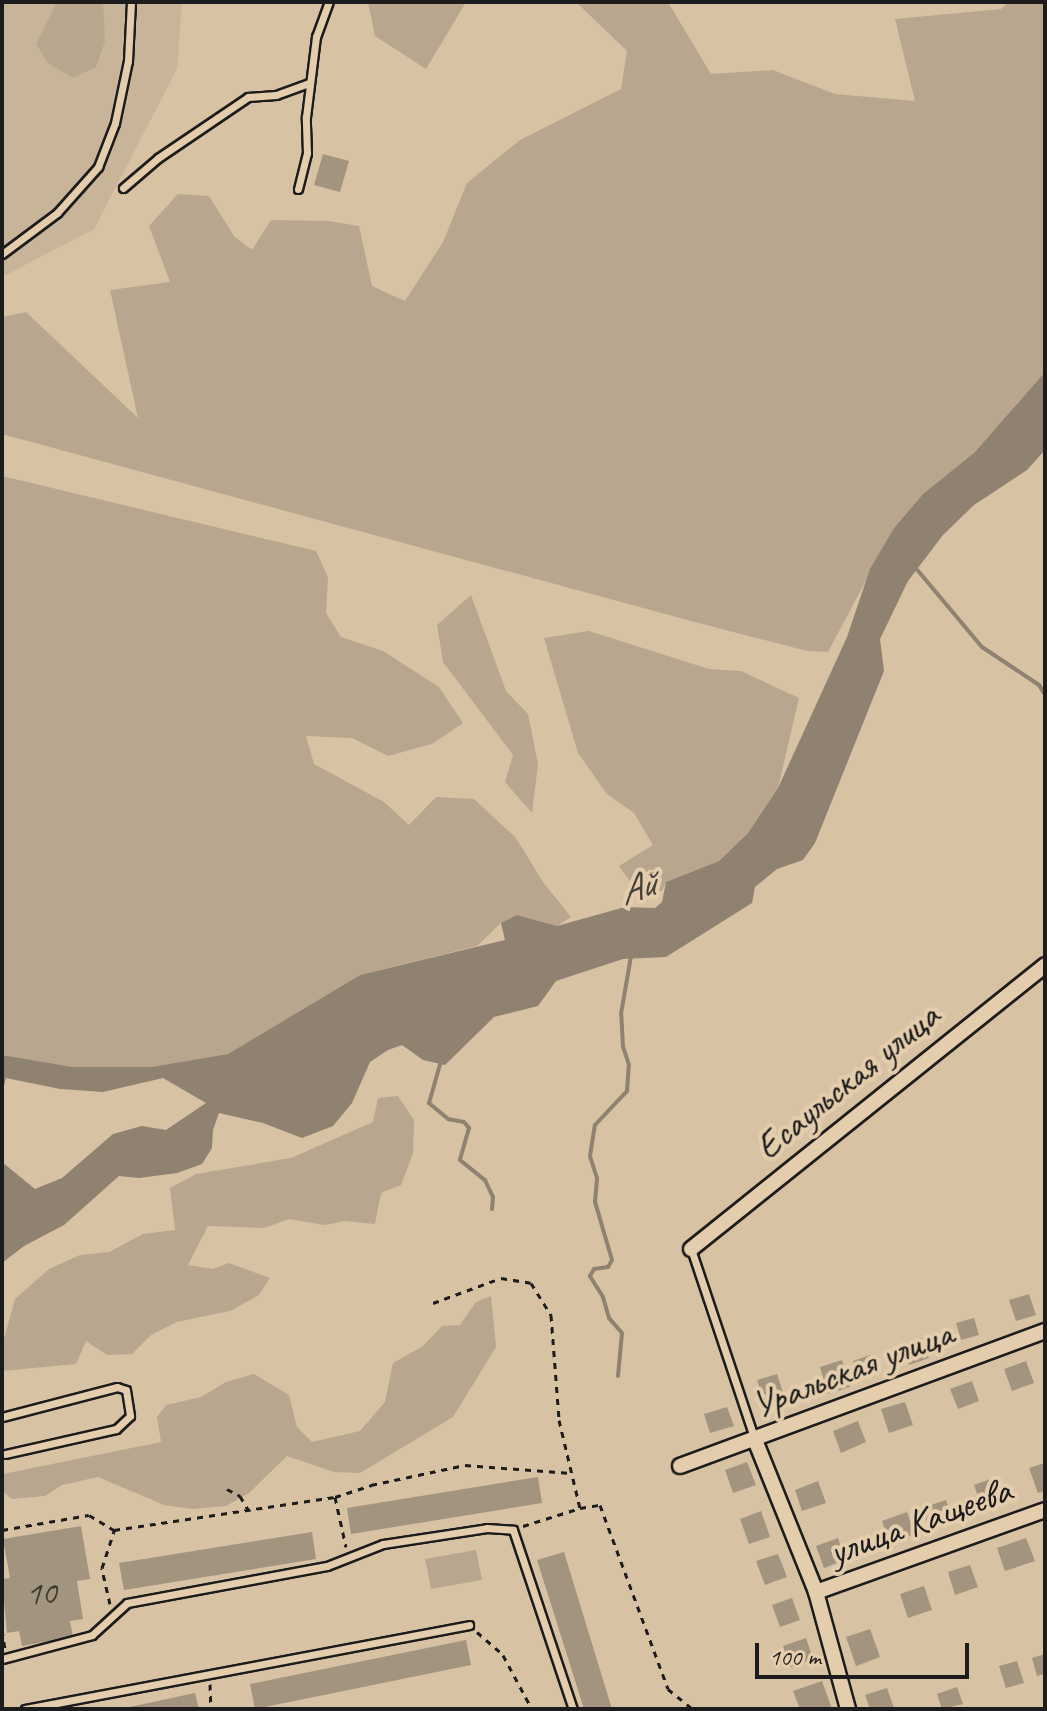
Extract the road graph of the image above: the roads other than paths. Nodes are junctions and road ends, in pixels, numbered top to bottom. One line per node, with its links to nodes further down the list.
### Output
1 (131, 2): 6 (lane)
2 (329, 2): 3 (lane)
3 (309, 83): 4 (lane); 5 (lane)
4 (123, 188)
5 (298, 189)
6 (2, 254)
7 (1045, 965): 8 (street, Есаульская улица)
8 (691, 1249): 11 (lane)
9 (1045, 1331): 11 (street, Уральская улица)
10 (2, 1417): 12 (lane)
11 (755, 1440): 13 (street, Уральская улица); 15 (street)
12 (5, 1454)
13 (680, 1466)
14 (1045, 1510): 15 (street, улица Кащеева)
15 (816, 1592): 20 (street)
16 (469, 1625): 18 (lane)
17 (4, 1659): 19 (lane)
18 (25, 1709)
19 (573, 1709)
20 (848, 1709)

